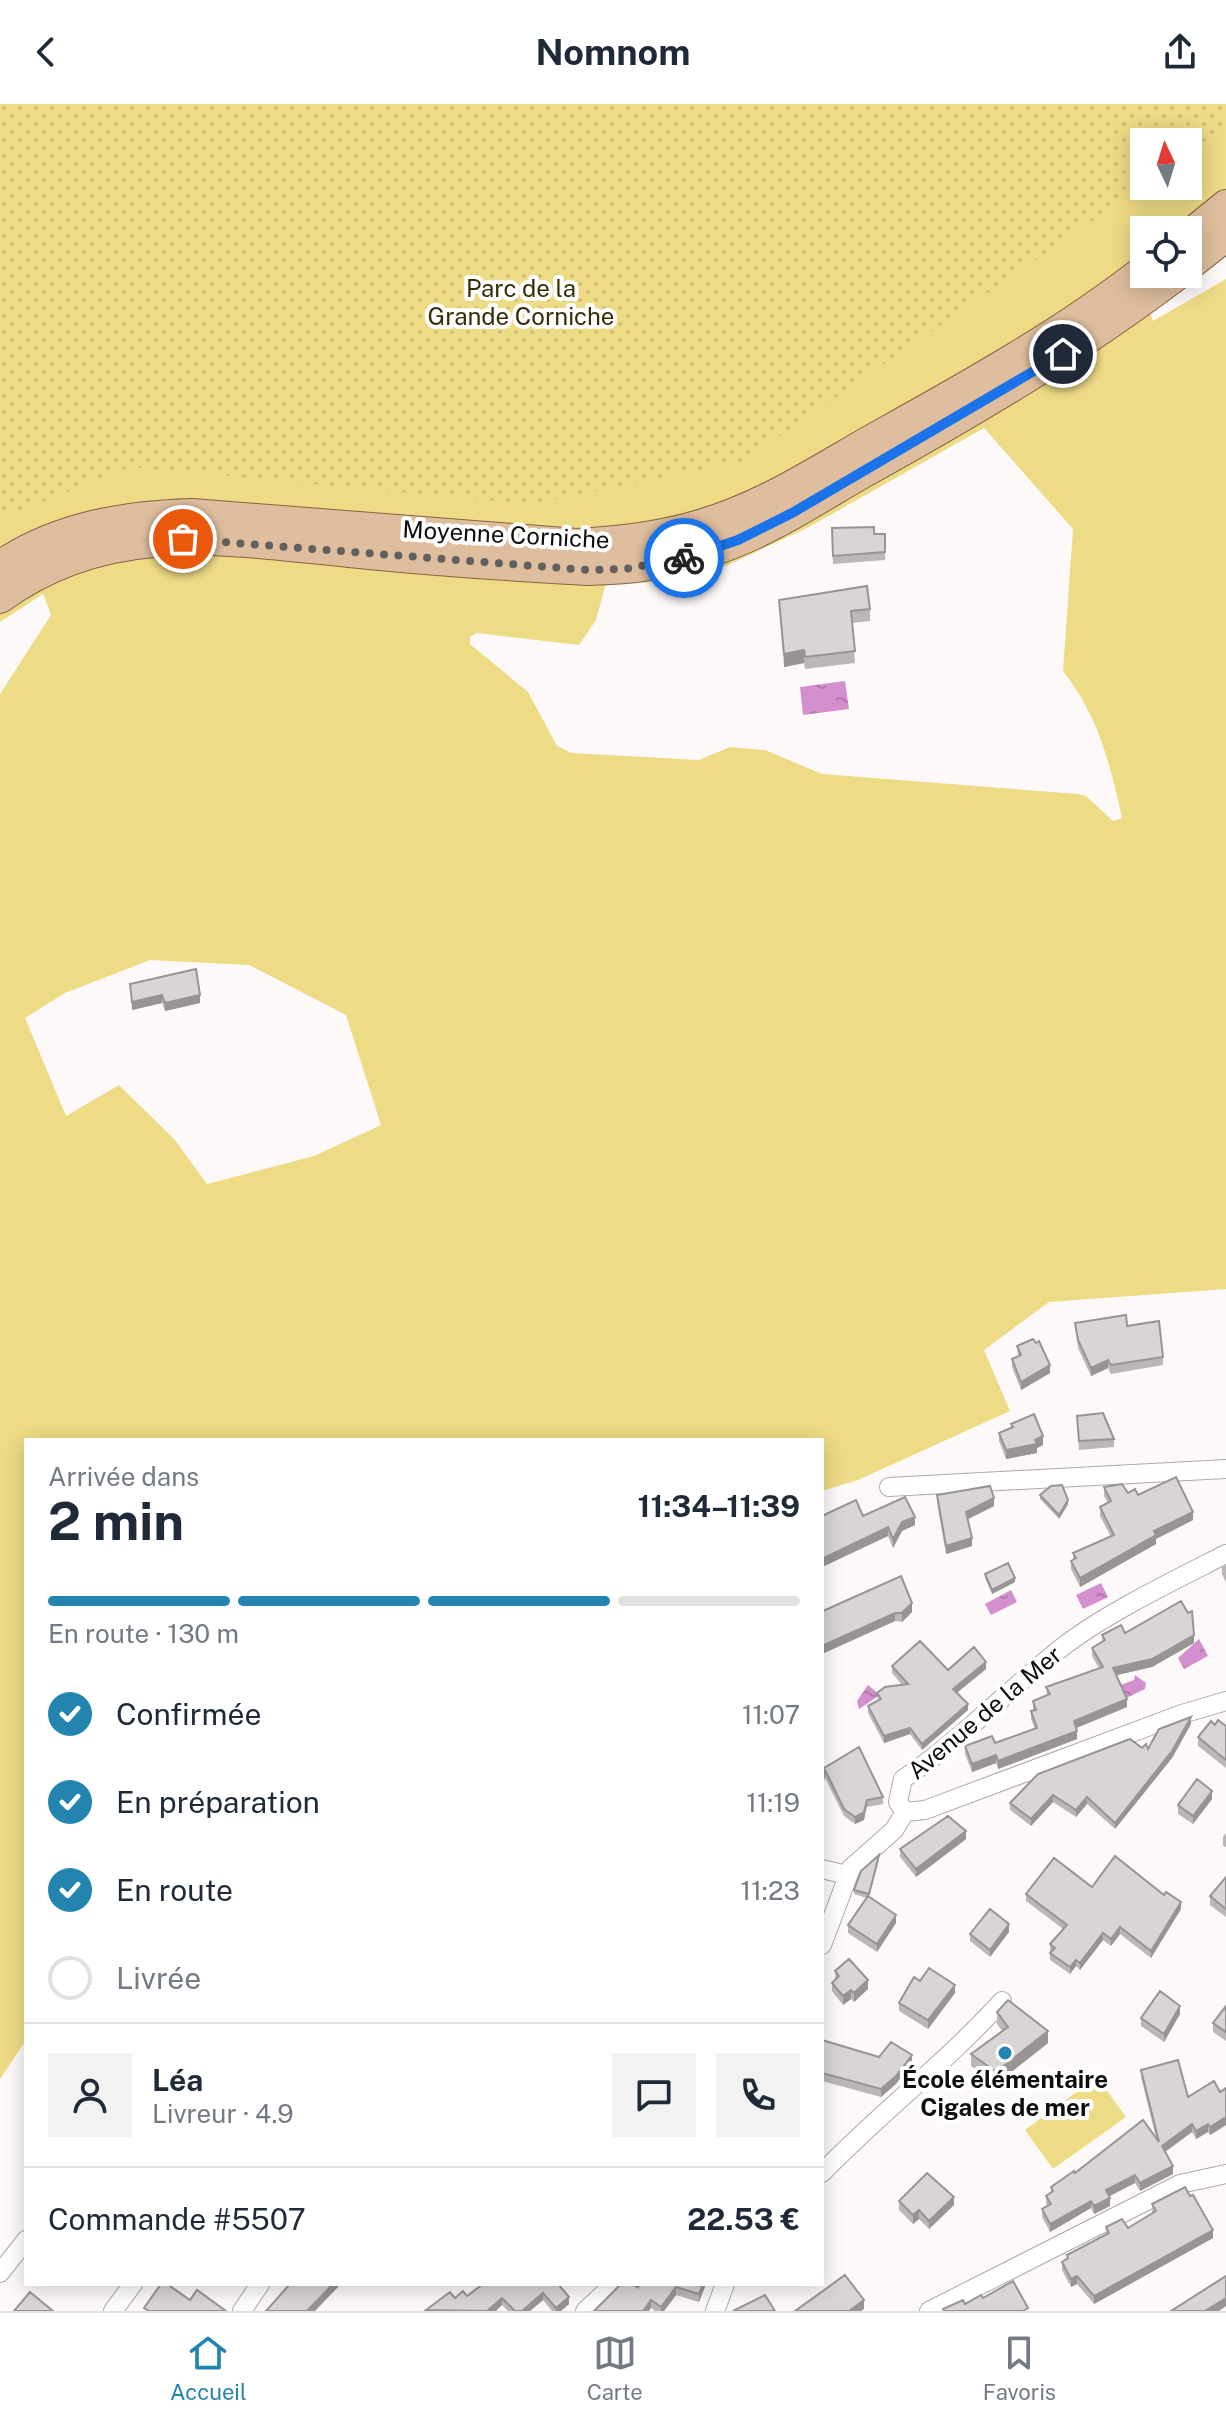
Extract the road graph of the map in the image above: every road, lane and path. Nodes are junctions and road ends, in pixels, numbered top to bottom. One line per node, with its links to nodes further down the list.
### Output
1 (1226, 205): 2 (main road)
2 (1202, 225)
3 (1226, 236): 4 (main road)
4 (1202, 255)
5 (1130, 281): 7 (main road, Moyenne Corniche)
6 (1160, 288): 8 (main road, Moyenne Corniche)
7 (0, 566)
8 (0, 598)
9 (1226, 1469): 10 (street)
10 (889, 1487)
11 (1226, 1554): 13 (street, Avenue de la Mer)
12 (1226, 1701): 13 (street, Avenue de la Mer)
13 (905, 1812): 15 (street)
14 (824, 1869): 15 (street)
15 (849, 1872): 16 (street)
16 (824, 1940)
17 (1002, 2001): 18 (street)
18 (824, 2171)
19 (1226, 2174): 30 (street)
20 (24, 2243): 21 (street)
21 (0, 2273)
22 (132, 2286): 26 (street)
23 (259, 2286): 27 (street)
24 (612, 2286): 28 (street)
25 (724, 2286): 29 (street)
26 (113, 2311)
27 (242, 2311)
28 (585, 2311)
29 (715, 2311)
30 (929, 2311)

